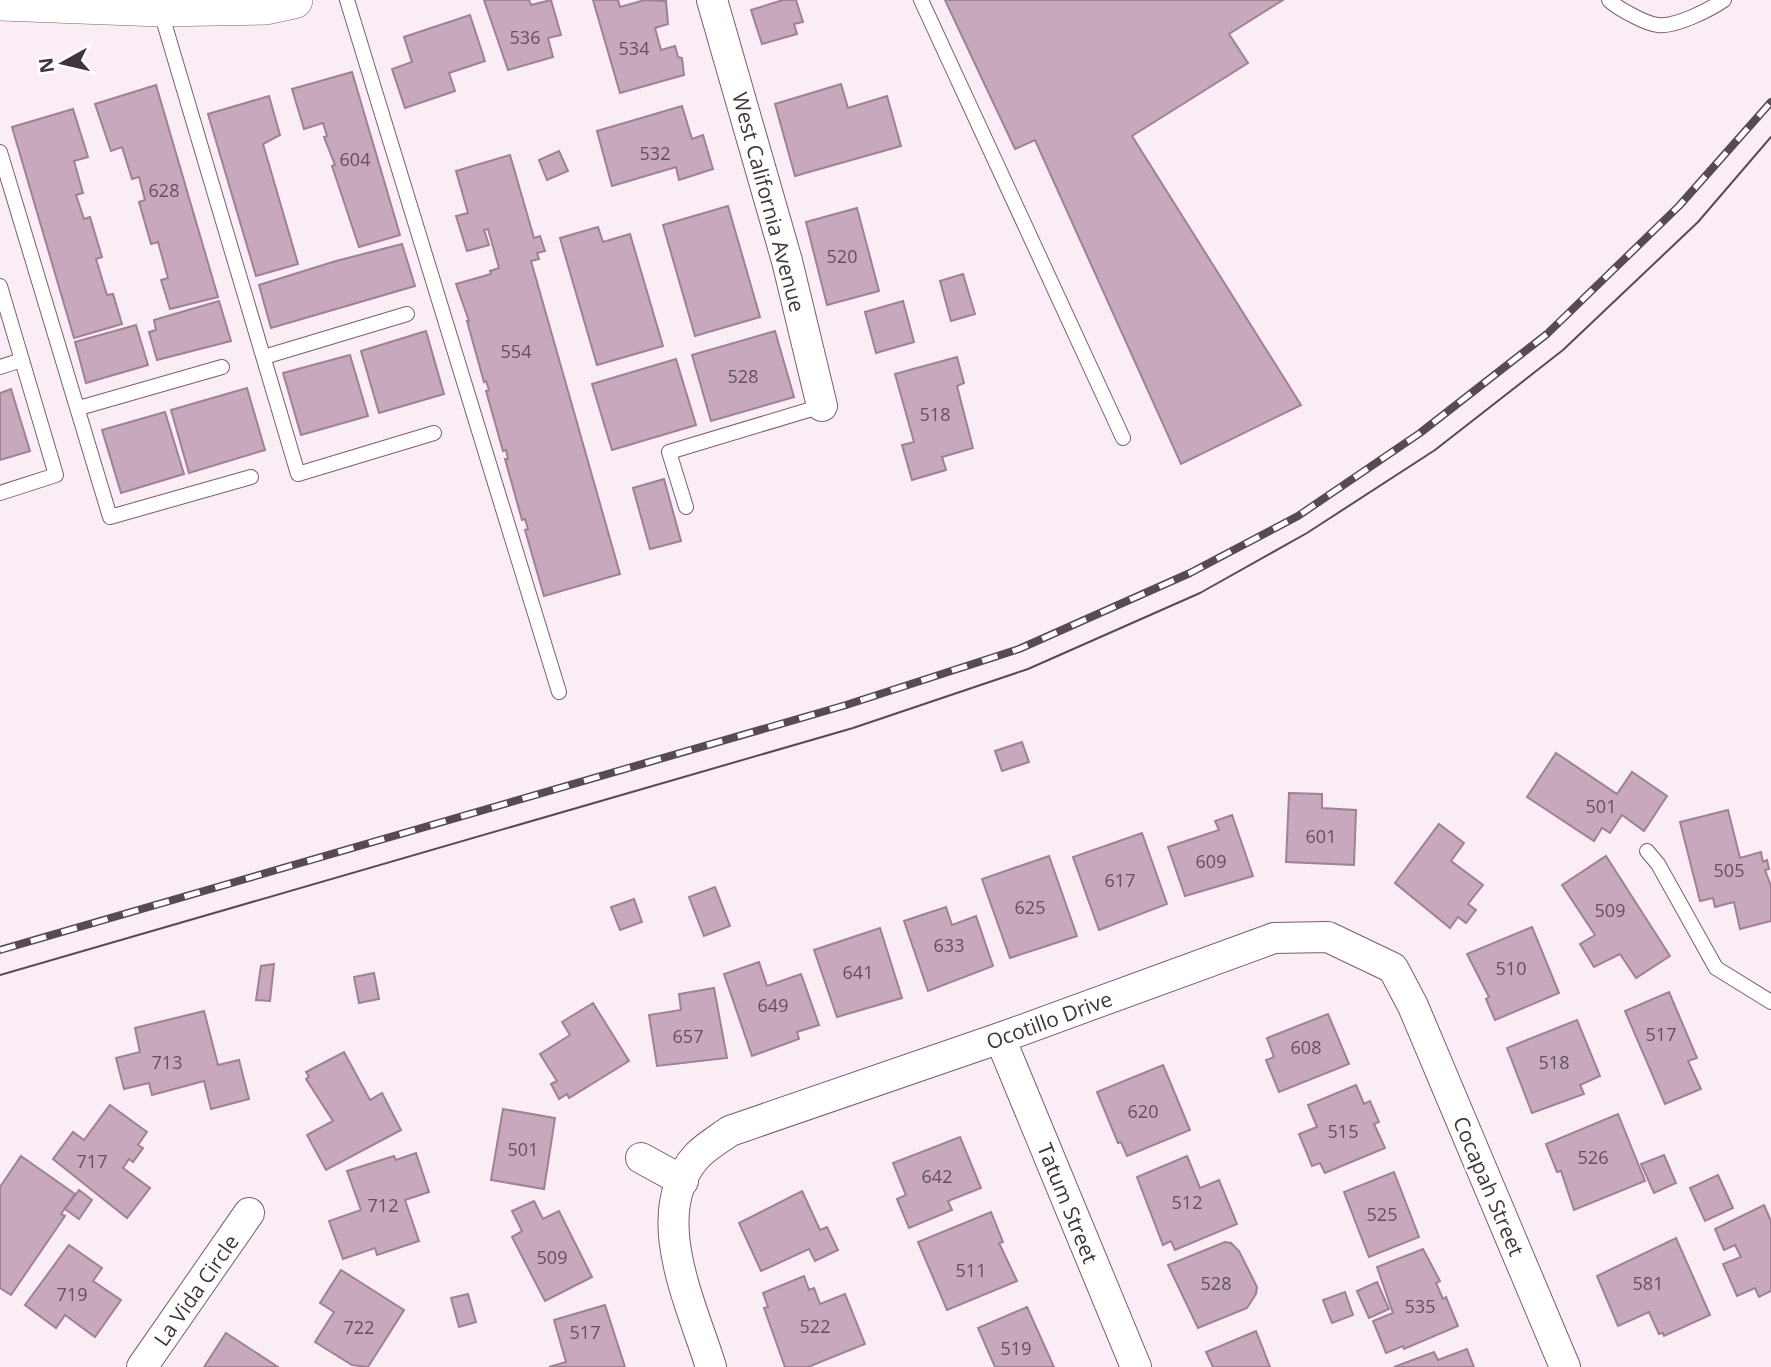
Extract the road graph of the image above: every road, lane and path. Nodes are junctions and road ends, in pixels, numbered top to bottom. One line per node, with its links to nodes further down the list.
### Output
1 (294, 0): 8 (street)
2 (347, 0): 23 (lane)
3 (712, 0): 16 (street, West California Avenue)
4 (921, 0): 19 (lane)
5 (1609, 0): 6 (lane)
6 (1724, 0)
7 (15, 2): 8 (street)
8 (160, 8): 12 (lane)
9 (0, 152): 17 (lane)
10 (0, 286): 13 (lane)
11 (407, 314): 12 (lane)
12 (264, 357): 18 (lane)
13 (22, 360): 14 (lane); 21 (lane)
14 (0, 367)
15 (222, 367): 17 (lane)
16 (822, 406): 22 (lane)
17 (79, 408): 20 (lane)
18 (434, 433)
19 (1123, 438)
20 (251, 477)
21 (0, 493)
22 (687, 507)
23 (559, 692)
24 (1647, 851): 25 (lane)
25 (1771, 1002)
26 (1413, 1006): 27 (street, Ocotillo Drive); 34 (street, Cocapah Street)
27 (1000, 1038): 29 (street, Ocotillo Drive); 33 (street, Tatum Street)
28 (641, 1158): 29 (street)
29 (683, 1181): 32 (street, Ocotillo Drive)
30 (249, 1213): 31 (street, La Vida Circle)
31 (142, 1367)
32 (711, 1367)
33 (1136, 1367)
34 (1565, 1367)

